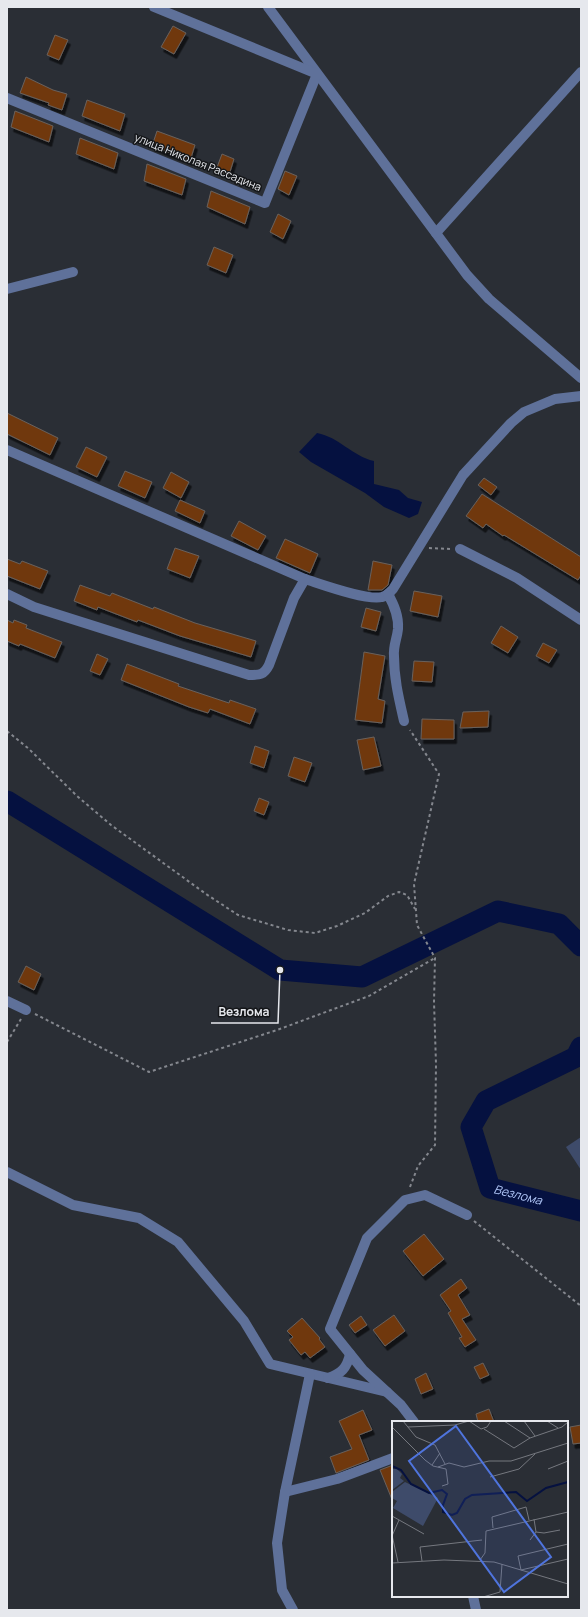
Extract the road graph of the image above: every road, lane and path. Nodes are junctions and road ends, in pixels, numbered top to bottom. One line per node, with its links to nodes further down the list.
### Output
1 (154, 7): 4 (street, улица Николая Рассадина)
2 (268, 7): 5 (street)
3 (581, 72): 5 (street)
4 (7, 98)
5 (436, 233): 8 (street)
6 (73, 272): 7 (street)
7 (7, 289)
8 (581, 378)
9 (581, 396): 11 (street)
10 (7, 450): 13 (street)
11 (420, 546): 12 (path); 15 (street)
12 (460, 549): 16 (street)
13 (305, 579): 14 (street); 15 (street)
14 (7, 594)
15 (388, 594): 17 (street)
16 (581, 620)
17 (404, 721): 19 (path)
18 (7, 731): 19 (path)
19 (416, 912): 20 (path)
20 (436, 958): 22 (path); 25 (path)
21 (7, 1001): 22 (street)
22 (26, 1010): 23 (path)
23 (7, 1042)
24 (7, 1172): 29 (street)
25 (405, 1200): 26 (street); 28 (street)
26 (467, 1215): 27 (path)
27 (581, 1306)
28 (350, 1354): 30 (street); 31 (street)
29 (310, 1374): 30 (street); 34 (street)
30 (328, 1378): 31 (street)
31 (387, 1392): 32 (street)
32 (413, 1421)
33 (392, 1458): 34 (street)
34 (285, 1492): 36 (street)
35 (473, 1597): 37 (street)
36 (293, 1610)
37 (476, 1610)

